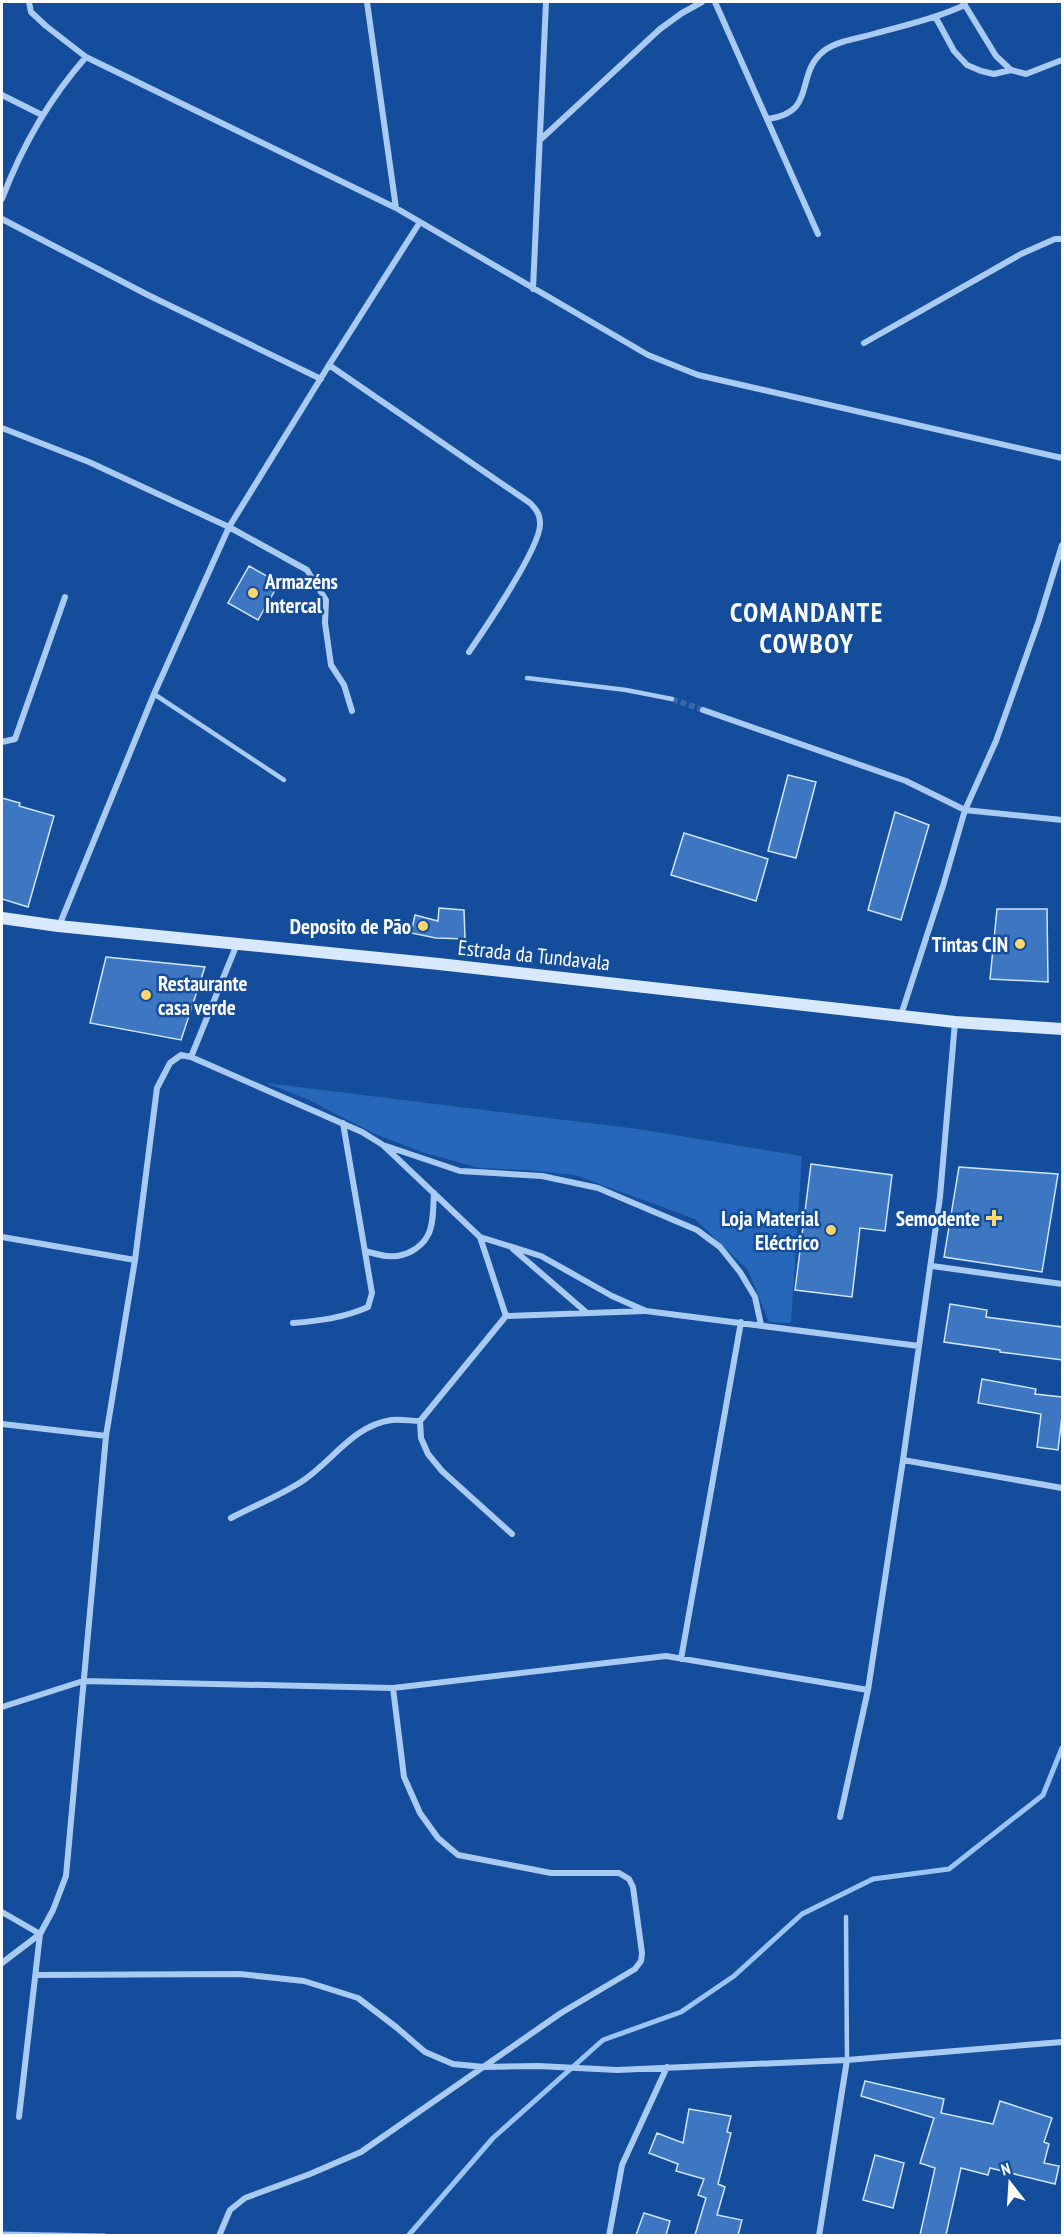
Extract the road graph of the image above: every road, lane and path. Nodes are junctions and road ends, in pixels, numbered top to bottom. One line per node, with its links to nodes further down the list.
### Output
1 (29, 2): 8 (street)
2 (368, 2): 16 (street)
3 (546, 2): 14 (street)
4 (702, 2): 14 (street)
5 (715, 2): 13 (street)
6 (964, 3): 7 (street); 10 (street)
7 (936, 18): 10 (street); 13 (street)
8 (86, 57): 12 (street); 16 (street)
9 (1062, 60): 10 (street)
10 (1011, 70)
11 (2, 95): 12 (street)
12 (42, 115): 15 (street)
13 (768, 119): 19 (street)
14 (540, 140): 21 (street)
15 (2, 199)
16 (396, 208): 18 (street)
17 (2, 219): 24 (street)
18 (420, 222): 21 (street); 23 (street)
19 (818, 234)
20 (1062, 239): 22 (street)
21 (533, 289): 26 (street)
22 (864, 342)
23 (329, 365): 24 (street); 30 (street)
24 (321, 378): 27 (street)
25 (2, 428): 27 (street)
26 (1062, 458)
27 (230, 527): 32 (street); 35 (street)
28 (1062, 545): 38 (street)
29 (65, 597): 36 (street)
30 (469, 652)
31 (527, 678): 33 (lane)
32 (154, 694): 37 (lane); 41 (street)
33 (672, 699)
34 (704, 710): 38 (street)
35 (352, 711)
36 (2, 742)
37 (284, 780)
38 (965, 810): 39 (street); 43 (street)
39 (1062, 820)
40 (2, 918): 41 (main road, Estrada da Tundavala)
41 (58, 926): 42 (main road, Estrada da Tundavala)
42 (237, 943): 43 (main road, Estrada da Tundavala); 46 (street)
43 (901, 1015): 44 (main road, Estrada da Tundavala)
44 (955, 1022): 45 (main road, Estrada da Tundavala); 55 (street)
45 (1062, 1029)
46 (190, 1057): 47 (street); 54 (street)
47 (343, 1122): 48 (street); 53 (street)
48 (383, 1145): 49 (street); 62 (street)
49 (434, 1193): 50 (street); 53 (street)
50 (480, 1236): 52 (street); 59 (street)
51 (2, 1237): 54 (street)
52 (511, 1246): 57 (street); 58 (street)
53 (365, 1251): 61 (street)
54 (135, 1260): 66 (street)
55 (932, 1266): 56 (street); 63 (street)
56 (1062, 1284)
57 (646, 1311): 58 (street); 60 (street)
58 (588, 1313): 59 (street)
59 (506, 1316): 64 (street)
60 (741, 1322): 62 (street); 71 (street)
61 (292, 1323)
62 (761, 1325): 63 (street)
63 (919, 1346): 67 (street)
64 (420, 1422): 69 (street); 70 (street)
65 (2, 1424): 66 (street)
66 (106, 1436): 72 (street)
67 (903, 1460): 68 (street); 74 (street)
68 (1062, 1488)
69 (231, 1518)
70 (512, 1534)
71 (681, 1659): 73 (street); 74 (street)
72 (83, 1681): 73 (street); 75 (street); 79 (street)
73 (393, 1688): 84 (street)
74 (868, 1690): 76 (street)
75 (2, 1707)
76 (840, 1817)
77 (2, 1912): 79 (street)
78 (846, 1917): 83 (lane)
79 (40, 1934): 80 (street); 81 (street)
80 (2, 1963)
81 (36, 1975): 84 (street); 86 (street)
82 (1062, 2042): 83 (street)
83 (846, 2060): 85 (street); 89 (street)
84 (484, 2067): 85 (street); 87 (street)
85 (667, 2067): 88 (street)
86 (19, 2117)
87 (219, 2235)
88 (609, 2235)
89 (819, 2235)

